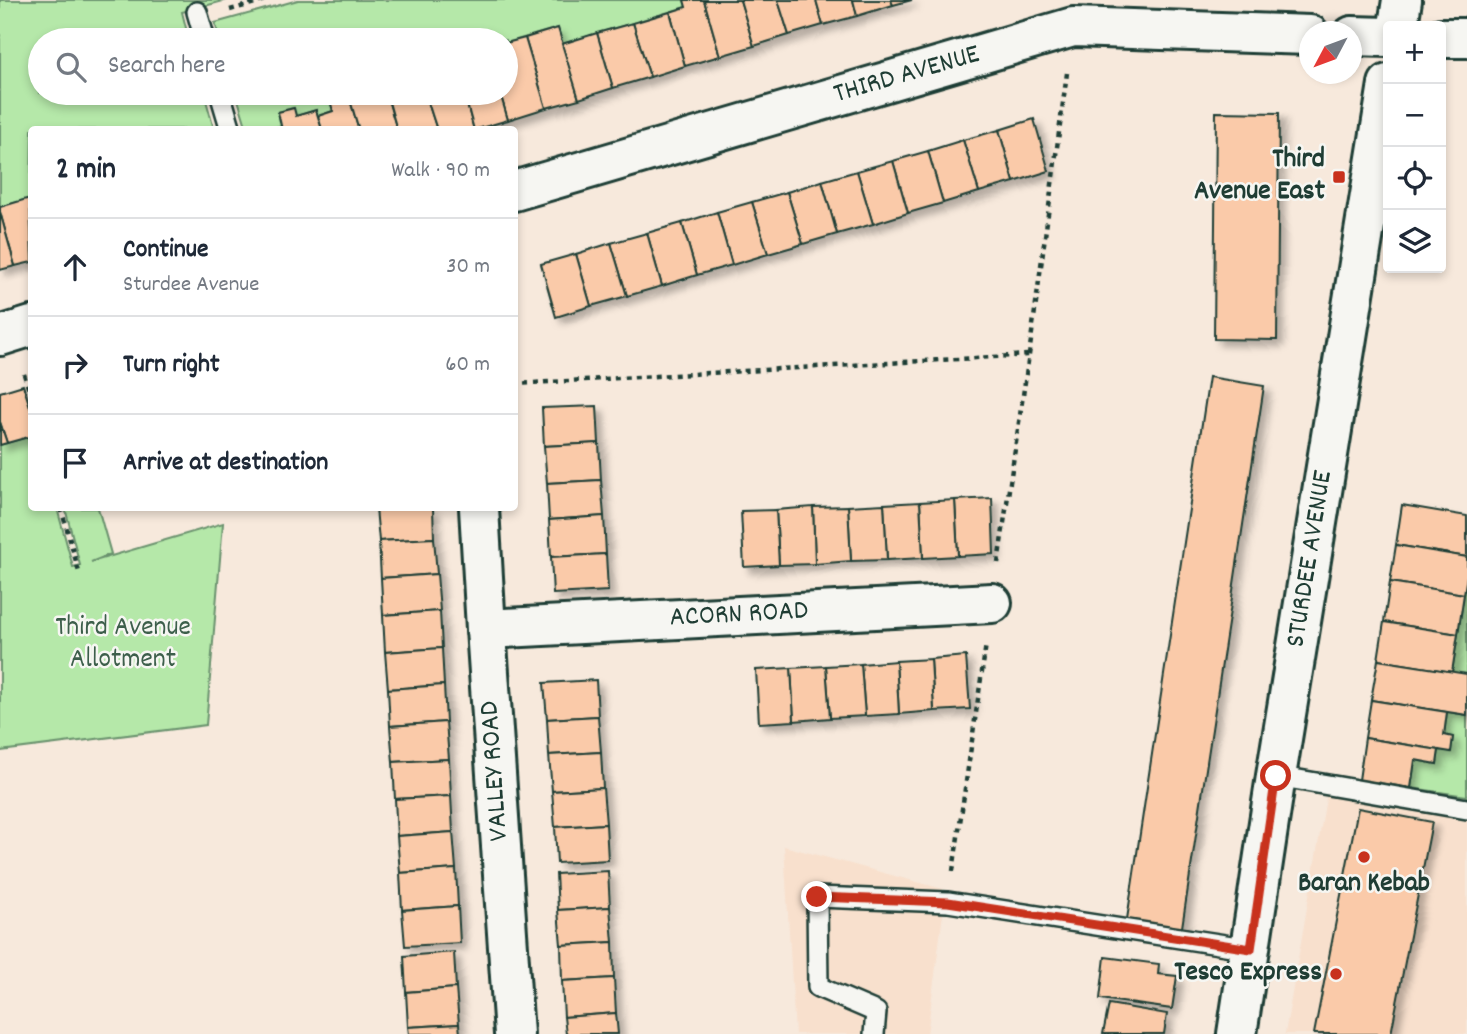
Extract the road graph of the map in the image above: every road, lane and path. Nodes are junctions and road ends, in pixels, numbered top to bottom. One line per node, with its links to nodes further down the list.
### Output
1 (1402, 0): 3 (street)
2 (197, 12): 5 (lane)
3 (1399, 21)
4 (1073, 27): 6 (street, THIRD AVENUE); 14 (street, THIRD AVENUE); 17 (path)
5 (202, 28)
6 (1299, 35)
7 (1362, 36): 8 (street)
8 (1383, 37)
9 (1446, 38): 10 (street)
10 (1467, 38)
11 (223, 105): 13 (lane)
12 (1383, 115): 24 (street, STURDEE AVENUE)
13 (229, 126)
14 (518, 190)
15 (28, 328): 16 (street)
16 (0, 335)
17 (1029, 355): 18 (path); 22 (path)
18 (518, 384)
19 (62, 511): 21 (path)
20 (479, 511): 23 (street, VALLEY ROAD)
21 (79, 572)
22 (992, 603): 23 (street, ACORN ROAD); 26 (path)
23 (486, 629): 28 (street, VALLEY ROAD)
24 (1276, 776): 25 (lane); 27 (street, STURDEE AVENUE)
25 (1467, 809)
26 (948, 902): 27 (lane); 29 (lane)
27 (1251, 949): 30 (street, STURDEE AVENUE)
28 (514, 1034)
29 (874, 1034)
30 (1237, 1034)

